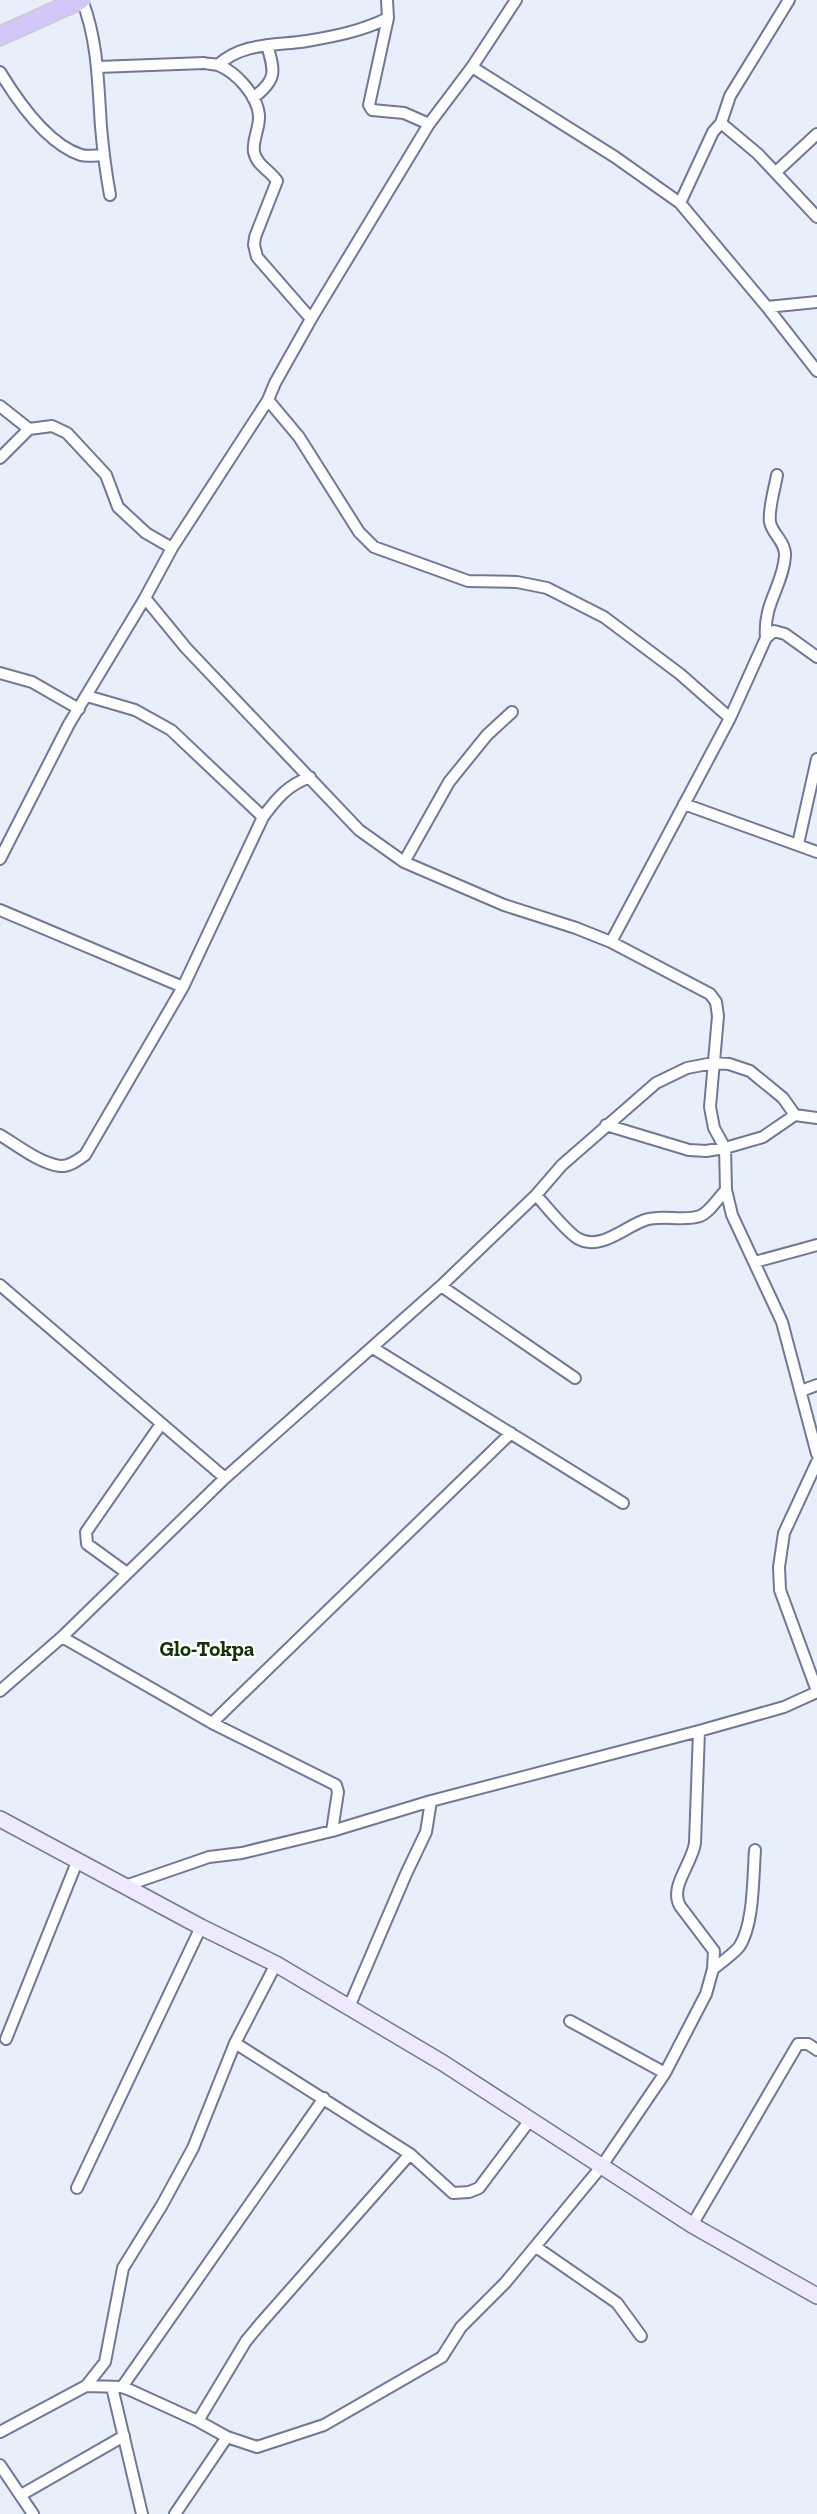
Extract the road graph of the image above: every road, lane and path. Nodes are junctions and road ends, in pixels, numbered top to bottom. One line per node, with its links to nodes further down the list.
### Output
1 (81, 0): 6 (highway); 9 (street)
2 (387, 0): 5 (street)
3 (516, 0): 10 (street)
4 (789, 0): 13 (street)
5 (388, 18): 7 (street); 14 (street)
6 (0, 36)
7 (267, 45): 8 (street); 12 (street)
8 (218, 65): 9 (street); 12 (street)
9 (98, 67): 16 (street)
10 (472, 67): 14 (street); 19 (street)
11 (0, 72): 16 (street)
12 (253, 98): 23 (street)
13 (721, 123): 17 (street); 19 (street)
14 (429, 124): 23 (street)
15 (817, 134): 17 (street)
16 (104, 155): 18 (street)
17 (776, 172): 20 (street)
18 (110, 195)
19 (680, 203): 22 (street)
20 (817, 217)
21 (817, 302): 22 (street)
22 (767, 307): 24 (street)
23 (311, 320): 25 (street)
24 (817, 371)
25 (268, 400): 30 (street); 38 (street)
26 (0, 406): 27 (street)
27 (29, 429): 28 (street); 30 (street)
28 (0, 458)
29 (777, 475): 32 (street)
30 (172, 548): 31 (street)
31 (145, 598): 35 (street); 40 (street)
32 (766, 638): 33 (street); 38 (street)
33 (817, 657)
34 (0, 673): 36 (street)
35 (87, 696): 36 (street); 42 (street)
36 (79, 709): 45 (street)
37 (512, 712): 46 (street)
38 (730, 718): 41 (street)
39 (817, 759): 43 (street)
40 (310, 777): 42 (street); 46 (street)
41 (684, 804): 43 (street); 48 (street)
42 (263, 817): 49 (street)
43 (798, 844): 44 (street)
44 (817, 852)
45 (0, 859)
46 (404, 862): 48 (street)
47 (0, 910): 49 (street)
48 (611, 942): 50 (street)
49 (183, 987): 54 (street)
50 (713, 1063): 51 (street); 53 (street); 55 (street)
51 (795, 1115): 52 (street); 55 (street)
52 (817, 1118)
53 (606, 1125): 55 (street); 57 (street)
54 (0, 1135)
55 (725, 1148): 56 (street)
56 (726, 1190): 57 (street); 59 (street)
57 (536, 1195): 61 (street)
58 (817, 1245): 59 (street)
59 (755, 1262): 65 (street)
60 (0, 1285): 66 (street)
61 (441, 1286): 62 (street); 63 (street)
62 (373, 1347): 67 (street); 70 (street)
63 (575, 1378)
64 (817, 1385): 65 (street)
65 (801, 1391): 68 (street)
66 (161, 1424): 70 (street); 72 (street)
67 (511, 1433): 71 (street); 76 (street)
68 (817, 1454)
69 (817, 1462): 75 (street)
70 (225, 1478): 72 (street)
71 (623, 1503)
72 (127, 1573): 73 (street)
73 (62, 1637): 74 (street); 76 (street)
74 (0, 1691)
75 (817, 1692): 77 (street)
76 (212, 1723): 80 (street)
77 (699, 1731): 78 (street); 86 (street)
78 (431, 1801): 80 (street); 87 (street)
79 (0, 1819): 82 (main road)
80 (332, 1831): 83 (street)
81 (755, 1850): 86 (street)
82 (77, 1862): 83 (main road); 89 (street)
83 (125, 1886): 84 (main road)
84 (201, 1927): 85 (main road); 97 (street)
85 (276, 1964): 87 (main road); 90 (street)
86 (713, 1969): 92 (street)
87 (349, 2007): 94 (main road)
88 (570, 2020): 92 (street)
89 (6, 2039)
90 (235, 2043): 93 (street); 102 (street)
91 (817, 2050): 98 (street)
92 (665, 2073): 96 (street)
93 (324, 2098): 95 (street); 103 (street)
94 (530, 2120): 95 (street); 96 (main road)
95 (410, 2154): 104 (street)
96 (601, 2167): 98 (main road); 99 (street)
97 (77, 2188)
98 (692, 2225): 100 (main road)
99 (536, 2247): 101 (street); 107 (street)
100 (817, 2296)
101 (641, 2336)
102 (86, 2386): 103 (street); 105 (street)
103 (118, 2387): 104 (street); 106 (street)
104 (198, 2421): 107 (street)
105 (0, 2432)
106 (124, 2436): 109 (street); 111 (street)
107 (227, 2437): 112 (street)
108 (0, 2465): 109 (street)
109 (21, 2495): 110 (street)
110 (33, 2514)
111 (142, 2514)
112 (175, 2514)

